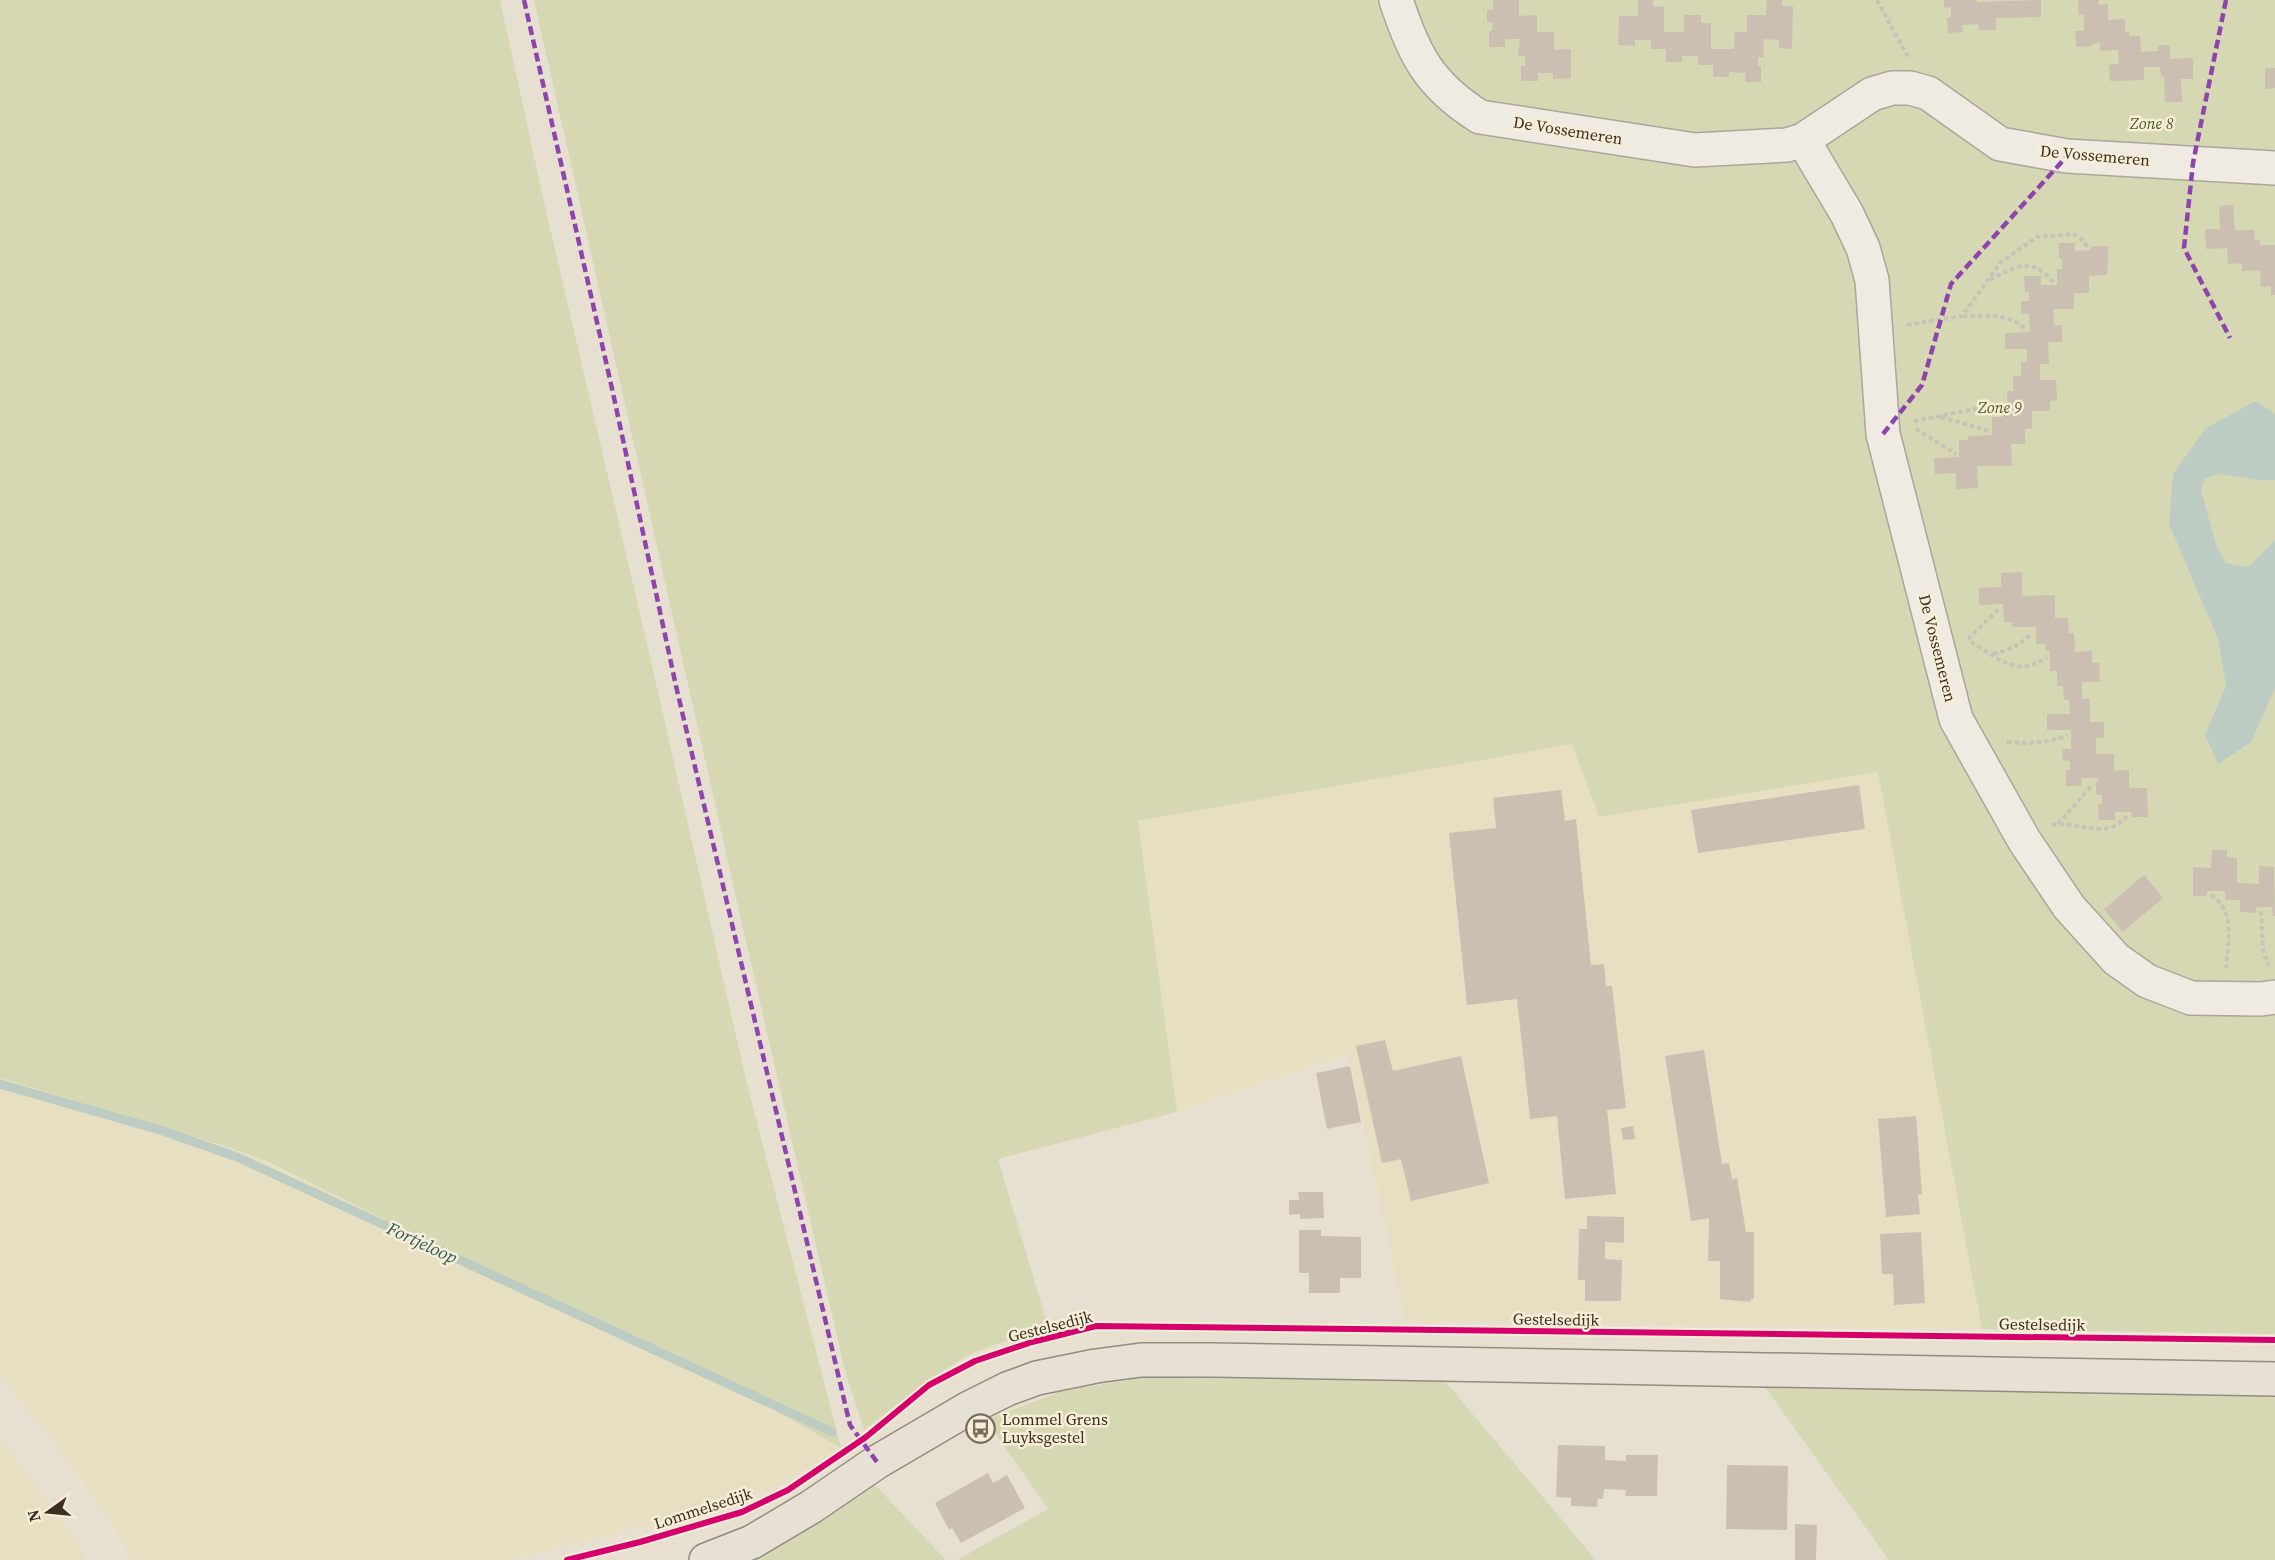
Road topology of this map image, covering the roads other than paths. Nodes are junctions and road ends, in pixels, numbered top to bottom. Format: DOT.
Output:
graph roads {
  1 [pos="1396,0"];
  2 [pos="1803,140"];
  3 [pos="2275,168"];
  4 [pos="2272,982"];
  5 [pos="2275,1379"];
  6 [pos="706,1560"];
  1 -- 2 [label="lane, De Vossemeren"];
  2 -- 3 [label="lane, De Vossemeren"];
  2 -- 4 [label="lane, De Vossemeren"];
  5 -- 6 [label="main road"];
}
